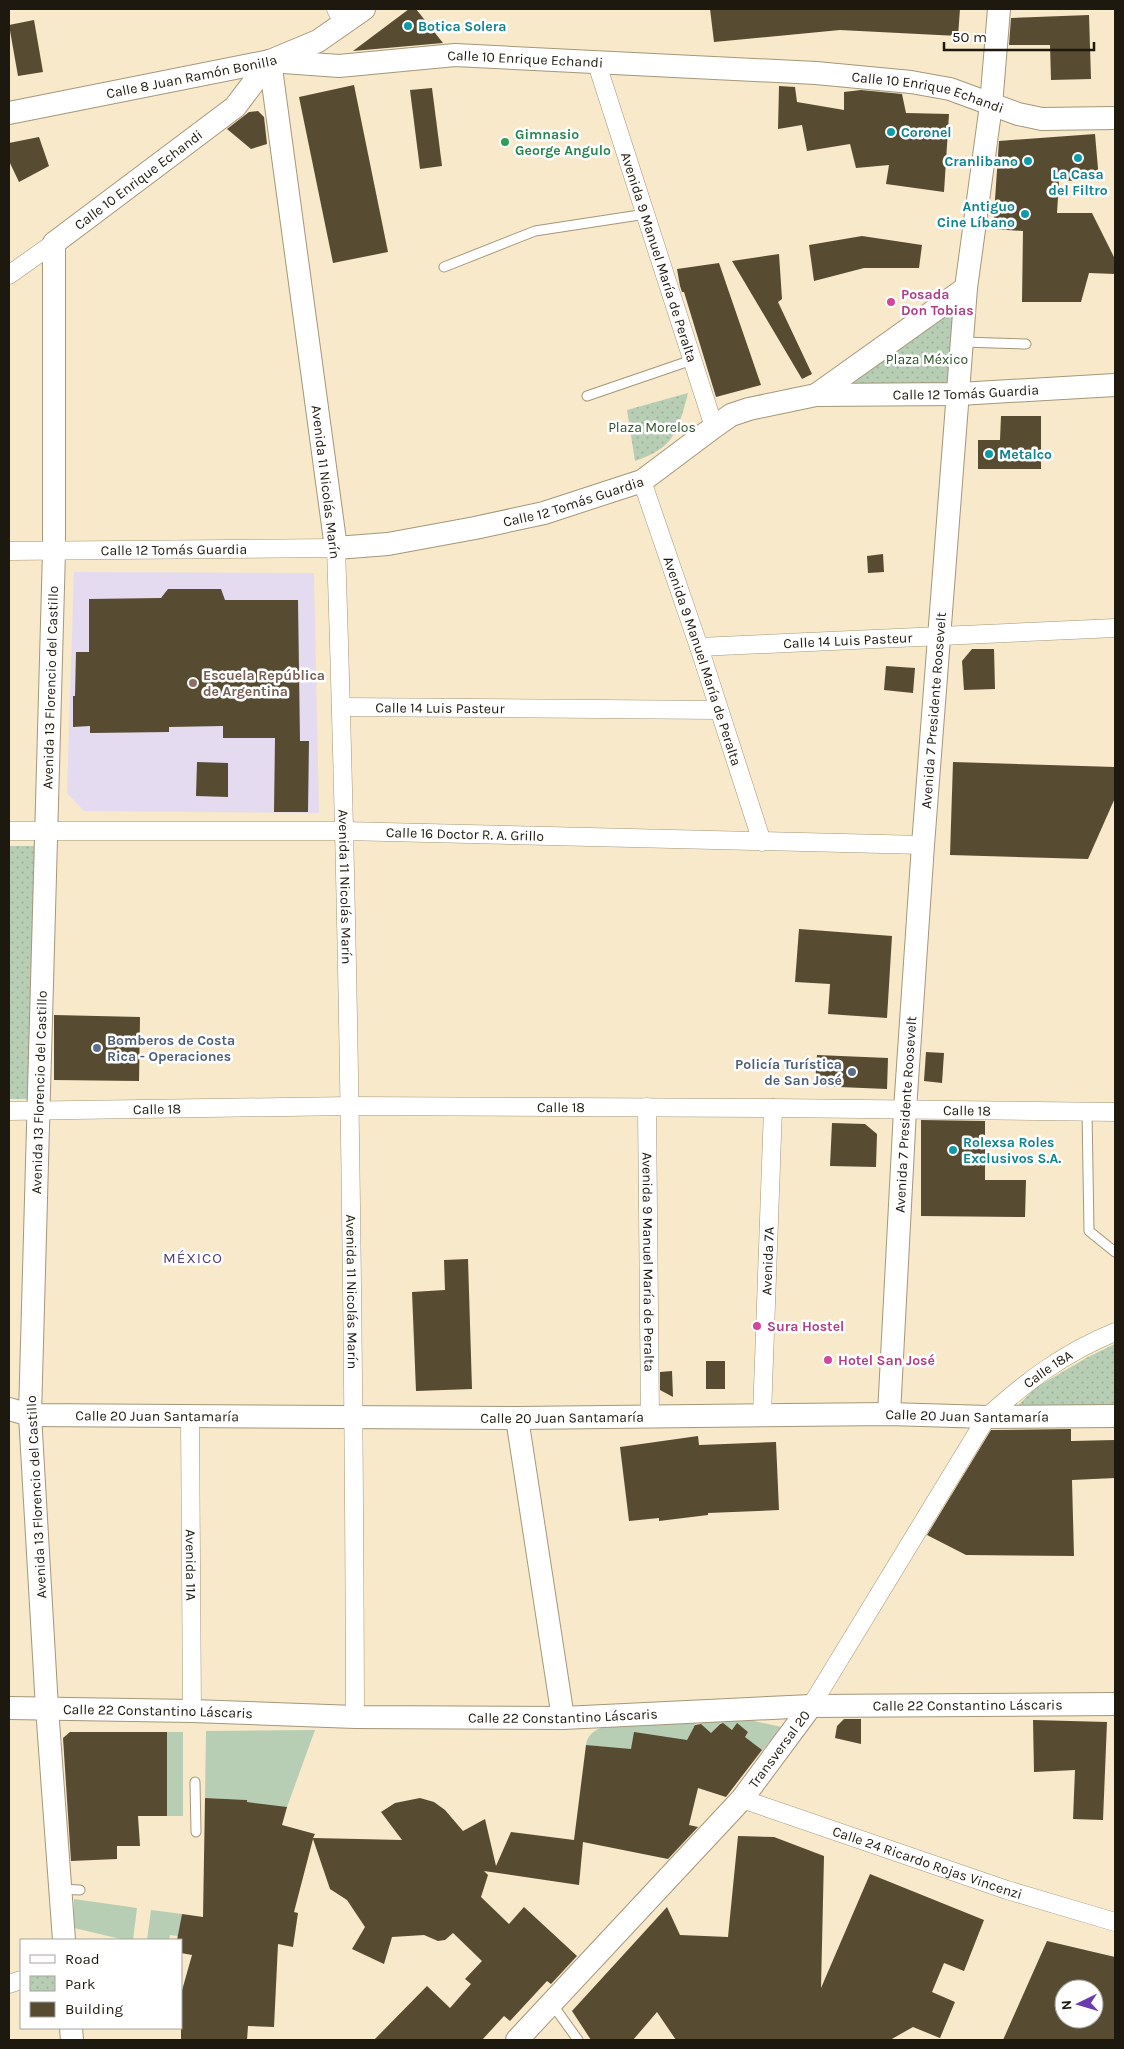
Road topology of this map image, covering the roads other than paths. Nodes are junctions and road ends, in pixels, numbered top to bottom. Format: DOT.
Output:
graph roads {
  1 [pos="364,9"];
  2 [pos="999,9"];
  3 [pos="340,17"];
  4 [pos="270,61"];
  5 [pos="596,61"];
  6 [pos="991,105"];
  7 [pos="9,113"];
  8 [pos="1115,118"];
  9 [pos="646,214"];
  10 [pos="54,243"];
  11 [pos="444,267"];
  12 [pos="9,276"];
  13 [pos="966,288"];
  14 [pos="963,342"];
  15 [pos="1026,344"];
  16 [pos="692,360"];
  17 [pos="1115,385"];
  18 [pos="959,394"];
  19 [pos="816,395"];
  20 [pos="587,396"];
  21 [pos="714,426"];
  22 [pos="642,481"];
  23 [pos="336,548"];
  24 [pos="9,551"];
  25 [pos="54,551"];
  26 [pos="1115,628"];
  27 [pos="940,636"];
  28 [pos="699,647"];
  29 [pos="341,707"];
  30 [pos="720,710"];
  31 [pos="9,831"];
  32 [pos="344,831"];
  33 [pos="47,832"];
  34 [pos="762,842"];
  35 [pos="923,845"];
  36 [pos="348,1106"];
  37 [pos="647,1107"];
  38 [pos="773,1108"];
  39 [pos="9,1110"];
  40 [pos="40,1110"];
  41 [pos="905,1110"];
  42 [pos="1087,1111"];
  43 [pos="1115,1112"];
  44 [pos="1115,1252"];
  45 [pos="1115,1332"];
  46 [pos="9,1409"];
  47 [pos="889,1414"];
  48 [pos="30,1415"];
  49 [pos="354,1416"];
  50 [pos="762,1416"];
  51 [pos="1115,1416"];
  52 [pos="190,1417"];
  53 [pos="650,1417"];
  54 [pos="987,1417"];
  55 [pos="517,1418"];
  56 [pos="1115,1704"];
  57 [pos="811,1706"];
  58 [pos="9,1708"];
  59 [pos="47,1708"];
  60 [pos="192,1711"];
  61 [pos="355,1717"];
  62 [pos="563,1718"];
  63 [pos="195,1782"];
  64 [pos="742,1799"];
  65 [pos="196,1832"];
  66 [pos="1115,1922"];
  67 [pos="64,1939"];
  68 [pos="552,2004"];
  69 [pos="525,2037"];
  70 [pos="578,2040"];
  1 -- 3 [label="street, Calle 8 Juan Ramón Bonilla"];
  2 -- 6 [label="street, Avenida 7 Presidente Roosevelt"];
  3 -- 4 [label="street, Calle 8 Juan Ramón Bonilla"];
  4 -- 5 [label="street, Calle 10 Enrique Echandi"];
  4 -- 7 [label="street, Calle 8 Juan Ramón Bonilla"];
  4 -- 10 [label="street, Calle 10 Enrique Echandi"];
  4 -- 23 [label="street, Avenida 11 Nicolás Marín"];
  5 -- 6 [label="street, Calle 10 Enrique Echandi"];
  5 -- 9 [label="street, Avenida 9 Manuel María de Peralta"];
  6 -- 8 [label="street, Calle 10 Enrique Echandi"];
  6 -- 13 [label="street, Avenida 7 Presidente Roosevelt"];
  9 -- 11 [label="lane"];
  9 -- 16 [label="street, Avenida 9 Manuel María de Peralta"];
  10 -- 12 [label="street, Calle 10 Enrique Echandi"];
  10 -- 25 [label="street, Avenida 13 Florencio del Castillo"];
  13 -- 14 [label="street, Avenida 7 Presidente Roosevelt"];
  13 -- 19 [label="street"];
  14 -- 15 [label="lane"];
  14 -- 18 [label="street, Avenida 7 Presidente Roosevelt"];
  16 -- 20 [label="lane"];
  16 -- 21 [label="street, Avenida 9 Manuel María de Peralta"];
  17 -- 18 [label="street, Calle 12 Tomás Guardia"];
  18 -- 19 [label="street, Calle 12 Tomás Guardia"];
  18 -- 27 [label="street, Avenida 7 Presidente Roosevelt"];
  19 -- 21 [label="street, Calle 12 Tomás Guardia"];
  21 -- 22 [label="street, Calle 12 Tomás Guardia"];
  22 -- 23 [label="street, Calle 12 Tomás Guardia"];
  22 -- 28 [label="street, Avenida 9 Manuel María de Peralta"];
  23 -- 25 [label="street, Calle 12 Tomás Guardia"];
  23 -- 29 [label="street, Avenida 11 Nicolás Marín"];
  24 -- 25 [label="street, Calle 12 Tomás Guardia"];
  25 -- 33 [label="street, Avenida 13 Florencio del Castillo"];
  26 -- 27 [label="street, Calle 14 Luis Pasteur"];
  27 -- 28 [label="street, Calle 14 Luis Pasteur"];
  27 -- 35 [label="street, Avenida 7 Presidente Roosevelt"];
  28 -- 30 [label="street, Avenida 9 Manuel María de Peralta"];
  29 -- 30 [label="street, Calle 14 Luis Pasteur"];
  29 -- 32 [label="street, Avenida 11 Nicolás Marín"];
  30 -- 34 [label="street, Avenida 9 Manuel María de Peralta"];
  31 -- 33 [label="street, Calle 16 Doctor R. A. Grillo"];
  32 -- 33 [label="street, Calle 16 Doctor R. A. Grillo"];
  32 -- 34 [label="street, Calle 16 Doctor R. A. Grillo"];
  32 -- 36 [label="street, Avenida 11 Nicolás Marín"];
  33 -- 40 [label="street, Avenida 13 Florencio del Castillo"];
  34 -- 35 [label="street, Calle 16 Doctor R. A. Grillo"];
  35 -- 41 [label="street, Avenida 7 Presidente Roosevelt"];
  36 -- 37 [label="street, Calle 18"];
  36 -- 40 [label="street, Calle 18"];
  36 -- 49 [label="street, Avenida 11 Nicolás Marín"];
  37 -- 38 [label="street, Calle 18"];
  37 -- 53 [label="street, Avenida 9 Manuel María de Peralta"];
  38 -- 41 [label="street, Calle 18"];
  38 -- 50 [label="street, Avenida 7A"];
  39 -- 40 [label="street, Calle 18"];
  40 -- 48 [label="street, Avenida 13 Florencio del Castillo"];
  41 -- 42 [label="street, Calle 18"];
  41 -- 47 [label="street, Avenida 7 Presidente Roosevelt"];
  42 -- 43 [label="street, Calle 18"];
  42 -- 44 [label="lane"];
  45 -- 54 [label="street, Calle 18A"];
  46 -- 48 [label="street, Calle 20 Juan Santamaría"];
  47 -- 50 [label="street, Calle 20 Juan Santamaría"];
  47 -- 54 [label="street, Calle 20 Juan Santamaría"];
  48 -- 52 [label="street, Calle 20 Juan Santamaría"];
  48 -- 59 [label="street, Avenida 13 Florencio del Castillo"];
  49 -- 52 [label="street, Calle 20 Juan Santamaría"];
  49 -- 55 [label="street, Calle 20 Juan Santamaría"];
  49 -- 61 [label="street, Avenida 11 Nicolás Marín"];
  50 -- 53 [label="street, Calle 20 Juan Santamaría"];
  51 -- 54 [label="street, Calle 20 Juan Santamaría"];
  52 -- 60 [label="street, Avenida 11A"];
  53 -- 55 [label="street, Calle 20 Juan Santamaría"];
  54 -- 57 [label="street, Transversal 20"];
  55 -- 62 [label="street"];
  56 -- 57 [label="street, Calle 22 Constantino Láscaris"];
  57 -- 62 [label="street, Calle 22 Constantino Láscaris"];
  57 -- 64 [label="street, Transversal 20"];
  58 -- 59 [label="street, Calle 22 Constantino Láscaris"];
  59 -- 60 [label="street, Calle 22 Constantino Láscaris"];
  59 -- 67 [label="street, Avenida 13 Florencio del Castillo"];
  60 -- 61 [label="street, Calle 22 Constantino Láscaris"];
  61 -- 62 [label="street, Calle 22 Constantino Láscaris"];
  63 -- 65 [label="lane"];
  64 -- 66 [label="street, Calle 24 Ricardo Rojas Vincenzi"];
  64 -- 68 [label="street, Transversal 20"];
  68 -- 69 [label="street, Transversal 20"];
  68 -- 70 [label="lane"];
}
